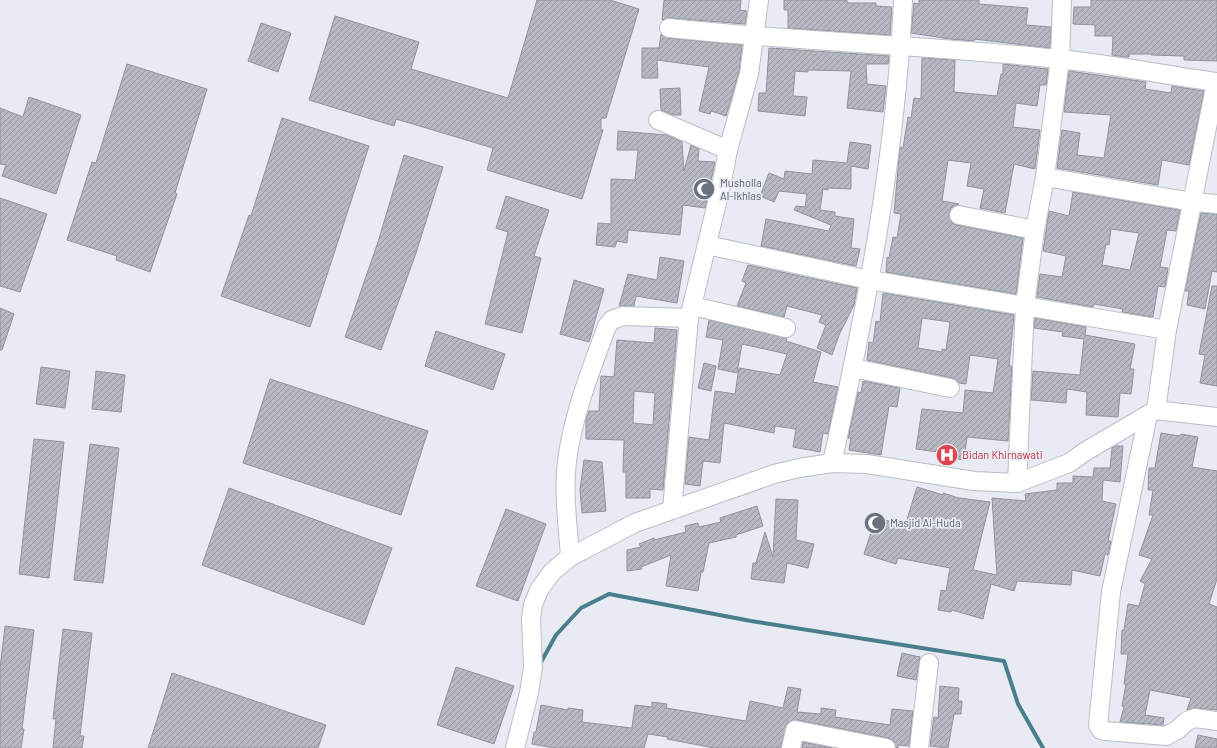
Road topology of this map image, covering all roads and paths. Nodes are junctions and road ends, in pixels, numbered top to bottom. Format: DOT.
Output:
graph roads {
  1 [pos="759,0"];
  2 [pos="902,0"];
  3 [pos="1062,0"];
  4 [pos="669,28"];
  5 [pos="754,37"];
  6 [pos="901,45"];
  7 [pos="1060,59"];
  8 [pos="1217,82"];
  9 [pos="658,120"];
  10 [pos="728,150"];
  11 [pos="1045,177"];
  12 [pos="1194,202"];
  13 [pos="1217,204"];
  14 [pos="959,215"];
  15 [pos="1035,230"];
  16 [pos="707,245"];
  17 [pos="870,280"];
  18 [pos="1024,305"];
  19 [pos="691,312"];
  20 [pos="786,328"];
  21 [pos="1167,330"];
  22 [pos="853,368"];
  23 [pos="950,388"];
  24 [pos="1152,413"];
  25 [pos="1217,417"];
  26 [pos="832,462"];
  27 [pos="1017,483"];
  28 [pos="672,510"];
  29 [pos="570,557"];
  30 [pos="929,663"];
  31 [pos="1217,721"];
  32 [pos="515,748"];
  33 [pos="791,748"];
  34 [pos="886,748"];
  35 [pos="919,748"];
  1 -- 5 [label="street"];
  2 -- 6 [label="street"];
  3 -- 7 [label="street"];
  4 -- 5 [label="street"];
  5 -- 6 [label="street"];
  5 -- 10 [label="street"];
  6 -- 7 [label="street"];
  6 -- 17 [label="street"];
  7 -- 8 [label="street"];
  7 -- 11 [label="street"];
  8 -- 12 [label="street"];
  9 -- 10 [label="street"];
  10 -- 16 [label="street"];
  11 -- 12 [label="street"];
  11 -- 15 [label="street"];
  12 -- 13 [label="street"];
  12 -- 21 [label="street"];
  14 -- 15 [label="street"];
  15 -- 18 [label="street"];
  16 -- 17 [label="street"];
  16 -- 19 [label="street"];
  17 -- 18 [label="street"];
  17 -- 22 [label="street"];
  18 -- 21 [label="street"];
  18 -- 27 [label="street"];
  19 -- 20 [label="street"];
  19 -- 28 [label="street"];
  19 -- 29 [label="street"];
  21 -- 24 [label="street"];
  22 -- 23 [label="street"];
  22 -- 26 [label="street"];
  24 -- 25 [label="street"];
  24 -- 27 [label="street"];
  24 -- 31 [label="street"];
  26 -- 27 [label="street"];
  26 -- 28 [label="street"];
  28 -- 29 [label="street"];
  29 -- 32 [label="street"];
  30 -- 35 [label="street"];
  33 -- 34 [label="street"];
}
